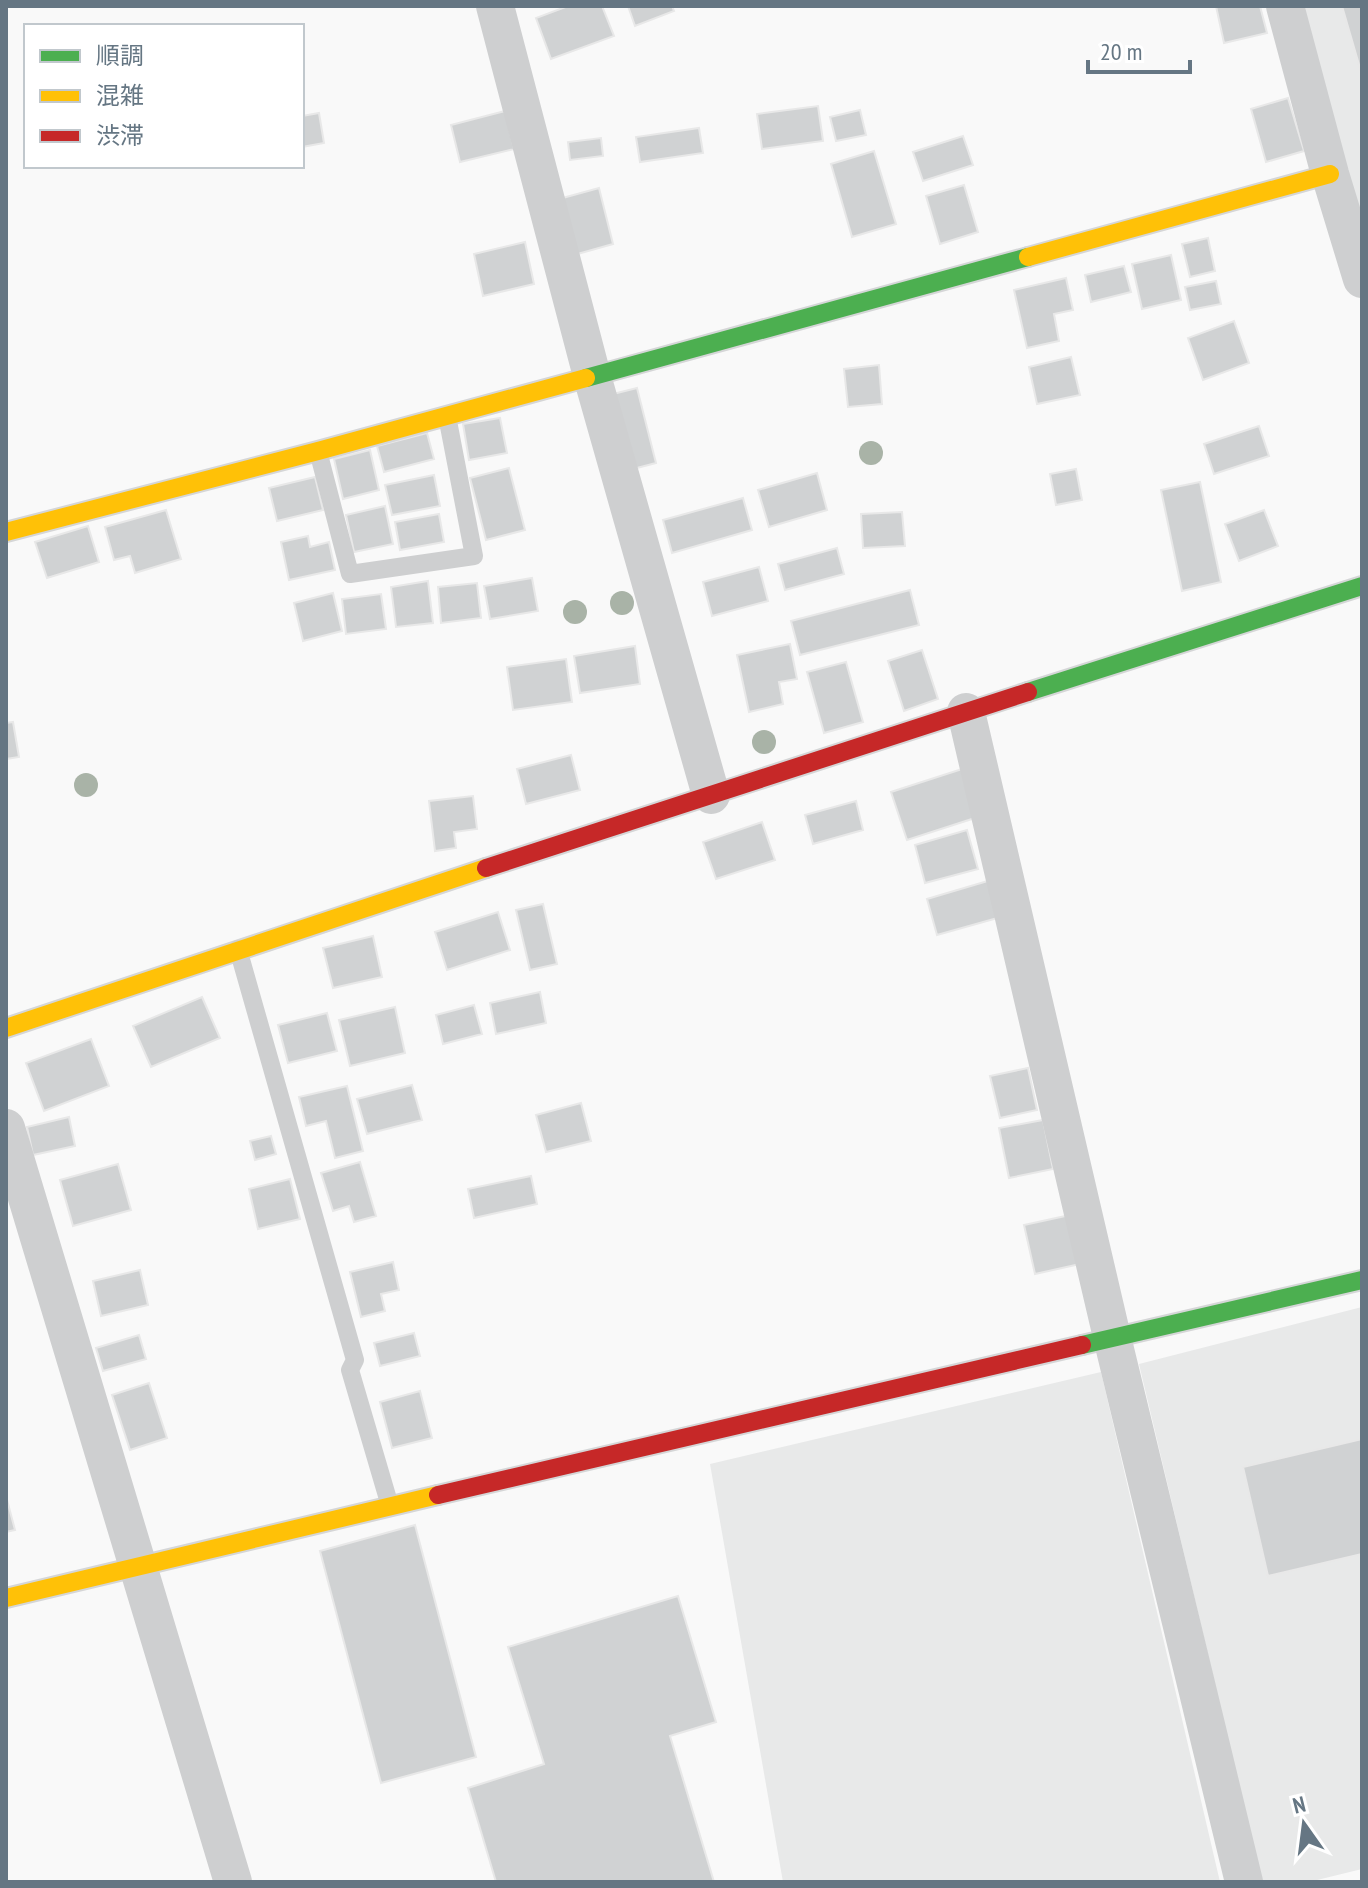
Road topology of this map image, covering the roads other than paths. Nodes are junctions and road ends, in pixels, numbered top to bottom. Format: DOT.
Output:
graph roads {
  1 [pos="495,6"];
  2 [pos="1285,6"];
  3 [pos="1330,174"];
  4 [pos="1362,279"];
  5 [pos="592,376"];
  6 [pos="447,416"];
  7 [pos="318,451"];
  8 [pos="6,532"];
  9 [pos="1362,586"];
  10 [pos="966,712"];
  11 [pos="711,795"];
  12 [pos="238,949"];
  13 [pos="6,1028"];
  14 [pos="6,1128"];
  15 [pos="1362,1280"];
  16 [pos="1112,1337"];
  17 [pos="390,1506"];
  18 [pos="138,1566"];
  19 [pos="6,1598"];
  20 [pos="233,1882"];
  21 [pos="1244,1882"];
  1 -- 5 [label="street"];
  2 -- 3 [label="street"];
  3 -- 4 [label="street"];
  3 -- 5 [label="street"];
  5 -- 6 [label="street"];
  5 -- 11 [label="street"];
  6 -- 7 [label="street"];
  6 -- 7 [label="lane"];
  7 -- 8 [label="street"];
  9 -- 10 [label="street"];
  10 -- 11 [label="street"];
  10 -- 16 [label="street"];
  11 -- 12 [label="street"];
  12 -- 13 [label="street"];
  12 -- 17 [label="lane"];
  14 -- 18 [label="street"];
  15 -- 16 [label="street"];
  16 -- 17 [label="street"];
  16 -- 21 [label="street"];
  17 -- 18 [label="street"];
  18 -- 19 [label="street"];
  18 -- 20 [label="street"];
}
